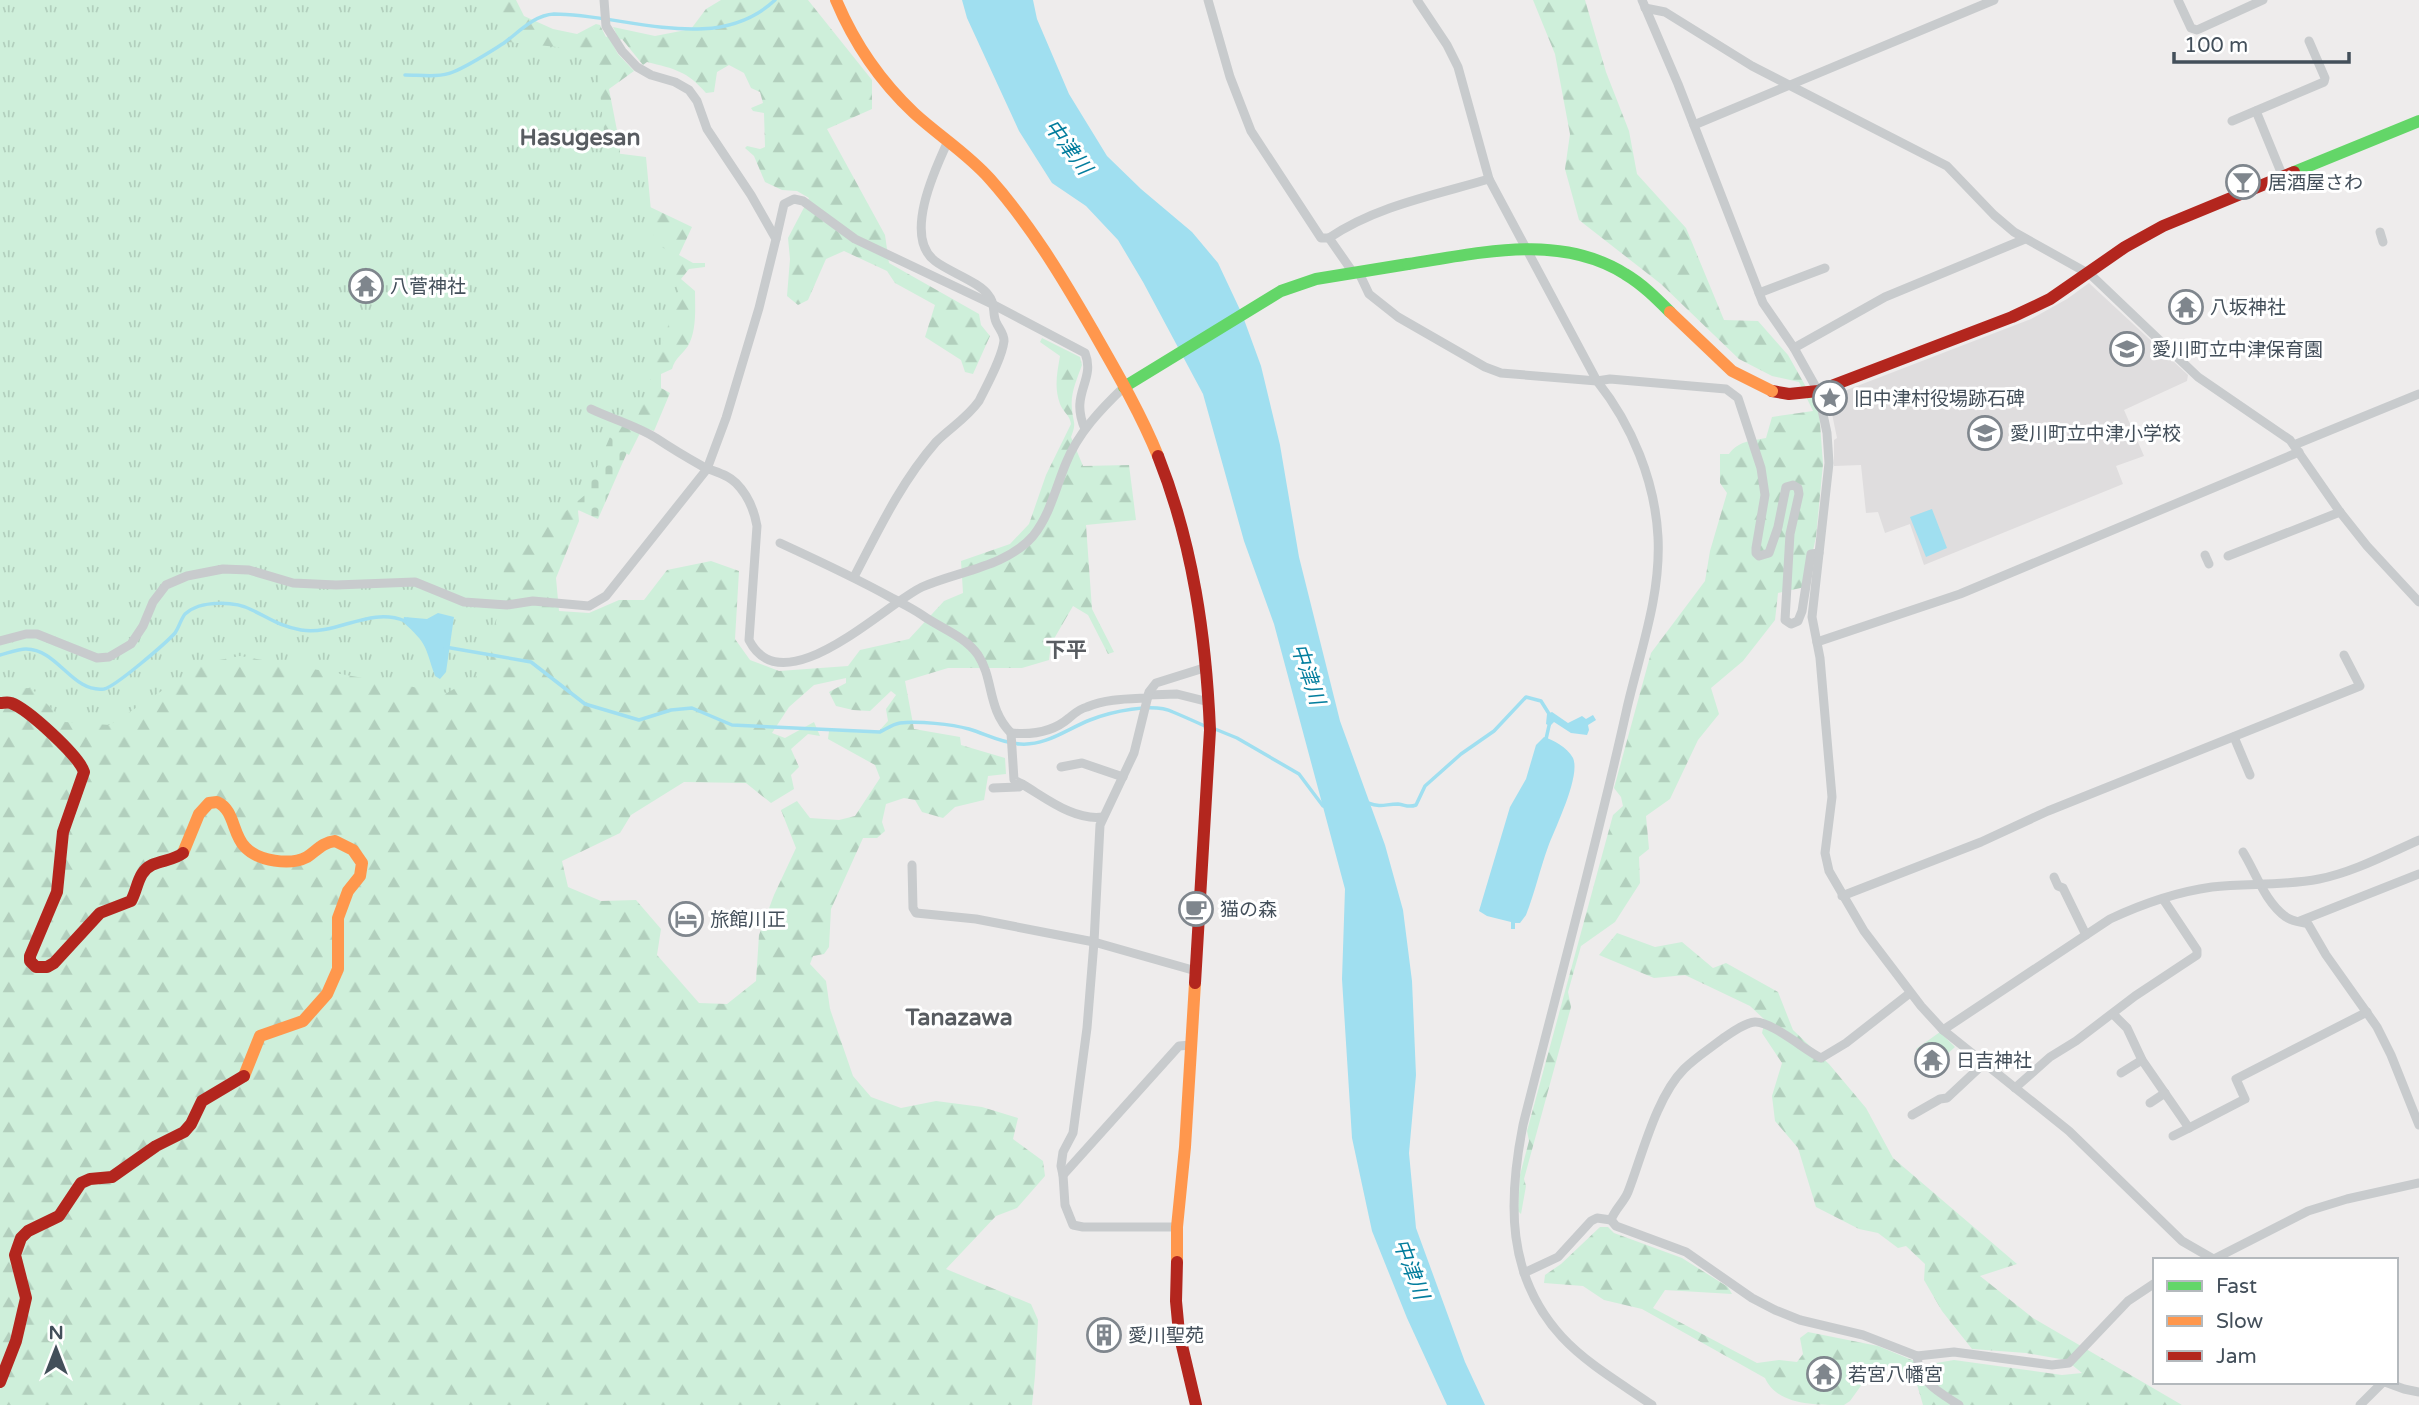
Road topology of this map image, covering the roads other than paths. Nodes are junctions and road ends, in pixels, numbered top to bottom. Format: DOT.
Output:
graph roads {
  1 [pos="604,0"];
  2 [pos="836,0"];
  3 [pos="1209,0"];
  4 [pos="1417,0"];
  5 [pos="1994,0"];
  6 [pos="2178,0"];
  7 [pos="2263,0"];
  8 [pos="1643,4"];
  9 [pos="2308,41"];
  10 [pos="1790,86"];
  11 [pos="2256,111"];
  12 [pos="2232,121"];
  13 [pos="2419,121"];
  14 [pos="1694,125"];
  15 [pos="948,141"];
  16 [pos="2283,177"];
  17 [pos="1489,179"];
  18 [pos="1329,238"];
  19 [pos="776,239"];
  20 [pos="2025,239"];
  21 [pos="1818,268"];
  22 [pos="1352,271"];
  23 [pos="2085,274"];
  24 [pos="1759,293"];
  25 [pos="994,305"];
  26 [pos="1794,348"];
  27 [pos="1597,381"];
  28 [pos="1124,387"];
  29 [pos="1818,391"];
  30 [pos="2419,394"];
  31 [pos="592,409"];
  32 [pos="1085,429"];
  33 [pos="2296,449"];
  34 [pos="707,469"];
  35 [pos="2340,512"];
  36 [pos="779,543"];
  37 [pos="1819,552"];
  38 [pos="2228,556"];
  39 [pos="854,577"];
  40 [pos="897,601"];
  41 [pos="2419,602"];
  42 [pos="0,641"];
  43 [pos="1817,642"];
  44 [pos="2344,654"];
  45 [pos="1207,667"];
  46 [pos="1147,698"];
  47 [pos="0,703"];
  48 [pos="1209,703"];
  49 [pos="1011,735"];
  50 [pos="2234,737"];
  51 [pos="1061,767"];
  52 [pos="2250,775"];
  53 [pos="1123,777"];
  54 [pos="1022,784"];
  55 [pos="993,788"];
  56 [pos="1103,817"];
  57 [pos="2419,840"];
  58 [pos="2243,852"];
  59 [pos="912,865"];
  60 [pos="2419,874"];
  61 [pos="2054,877"];
  62 [pos="2259,885"];
  63 [pos="1842,896"];
  64 [pos="2163,899"];
  65 [pos="2300,921"];
  66 [pos="2086,935"];
  67 [pos="1094,942"];
  68 [pos="1196,971"];
  69 [pos="1910,993"];
  70 [pos="2367,1012"];
  71 [pos="2113,1014"];
  72 [pos="1943,1030"];
  73 [pos="1191,1045"];
  74 [pos="2142,1060"];
  75 [pos="1982,1062"];
  76 [pos="2121,1073"];
  77 [pos="2015,1088"];
  78 [pos="2165,1093"];
  79 [pos="2150,1103"];
  80 [pos="1912,1115"];
  81 [pos="2419,1125"];
  82 [pos="2189,1128"];
  83 [pos="2173,1136"];
  84 [pos="1063,1175"];
  85 [pos="2419,1183"];
  86 [pos="1611,1220"];
  87 [pos="1177,1227"];
  88 [pos="2211,1258"];
  89 [pos="1524,1273"];
  90 [pos="2153,1284"];
  91 [pos="1917,1356"];
  92 [pos="0,1382"];
  93 [pos="2382,1384"];
  94 [pos="2389,1384"];
  95 [pos="2419,1392"];
  96 [pos="1195,1405"];
  97 [pos="1652,1405"];
  98 [pos="1959,1405"];
  99 [pos="2360,1405"];
  1 -- 19 [label="street"];
  2 -- 15 [label="street"];
  3 -- 18 [label="street"];
  4 -- 17 [label="street"];
  5 -- 10 [label="street"];
  6 -- 7 [label="street"];
  8 -- 10 [label="street"];
  8 -- 14 [label="street"];
  9 -- 11 [label="street"];
  10 -- 14 [label="street"];
  10 -- 20 [label="street"];
  11 -- 12 [label="street"];
  11 -- 16 [label="street"];
  13 -- 16 [label="street"];
  14 -- 24 [label="street"];
  15 -- 25 [label="street"];
  15 -- 28 [label="street"];
  16 -- 23 [label="street"];
  17 -- 18 [label="street"];
  17 -- 27 [label="street"];
  18 -- 22 [label="street"];
  19 -- 25 [label="street"];
  19 -- 34 [label="street"];
  20 -- 23 [label="street"];
  20 -- 26 [label="street"];
  21 -- 24 [label="street"];
  22 -- 27 [label="street"];
  22 -- 28 [label="street"];
  22 -- 29 [label="street, bridge"];
  23 -- 29 [label="street"];
  23 -- 33 [label="street"];
  24 -- 26 [label="street"];
  25 -- 32 [label="street"];
  25 -- 39 [label="street"];
  26 -- 29 [label="street"];
  27 -- 37 [label="street"];
  27 -- 89 [label="street"];
  28 -- 32 [label="street"];
  28 -- 45 [label="street"];
  29 -- 37 [label="street"];
  30 -- 33 [label="street"];
  31 -- 34 [label="street"];
  32 -- 40 [label="street"];
  33 -- 35 [label="street"];
  33 -- 43 [label="street"];
  34 -- 40 [label="street"];
  34 -- 42 [label="street"];
  35 -- 38 [label="street"];
  35 -- 41 [label="street"];
  36 -- 39 [label="street"];
  37 -- 43 [label="street"];
  39 -- 40 [label="street"];
  40 -- 49 [label="street"];
  43 -- 63 [label="street"];
  44 -- 50 [label="street"];
  45 -- 46 [label="street"];
  45 -- 48 [label="street"];
  46 -- 48 [label="street"];
  46 -- 49 [label="street"];
  46 -- 53 [label="street"];
  47 -- 92 [label="street"];
  48 -- 68 [label="street"];
  49 -- 54 [label="street"];
  50 -- 52 [label="street"];
  50 -- 63 [label="street"];
  51 -- 53 [label="street"];
  53 -- 56 [label="street"];
  54 -- 55 [label="street"];
  54 -- 56 [label="street"];
  56 -- 67 [label="street"];
  57 -- 62 [label="street"];
  58 -- 62 [label="street"];
  59 -- 67 [label="street"];
  60 -- 65 [label="street"];
  61 -- 66 [label="street"];
  62 -- 64 [label="street"];
  62 -- 65 [label="street"];
  63 -- 69 [label="street"];
  64 -- 66 [label="street"];
  64 -- 71 [label="street"];
  65 -- 70 [label="street"];
  66 -- 72 [label="street"];
  67 -- 68 [label="street"];
  67 -- 84 [label="street"];
  68 -- 73 [label="street"];
  69 -- 72 [label="street"];
  69 -- 86 [label="street"];
  70 -- 81 [label="street"];
  70 -- 82 [label="street"];
  71 -- 74 [label="street"];
  71 -- 77 [label="street"];
  72 -- 75 [label="street"];
  73 -- 84 [label="street"];
  73 -- 87 [label="street"];
  74 -- 76 [label="street"];
  74 -- 78 [label="street"];
  75 -- 77 [label="street"];
  75 -- 80 [label="street"];
  77 -- 88 [label="street"];
  78 -- 79 [label="street"];
  78 -- 82 [label="street"];
  82 -- 83 [label="street"];
  84 -- 87 [label="street"];
  85 -- 88 [label="street"];
  86 -- 89 [label="street"];
  86 -- 91 [label="street"];
  87 -- 96 [label="street"];
  89 -- 97 [label="street"];
  90 -- 91 [label="street"];
  91 -- 98 [label="street"];
  93 -- 99 [label="street"];
  94 -- 95 [label="street"];
}
